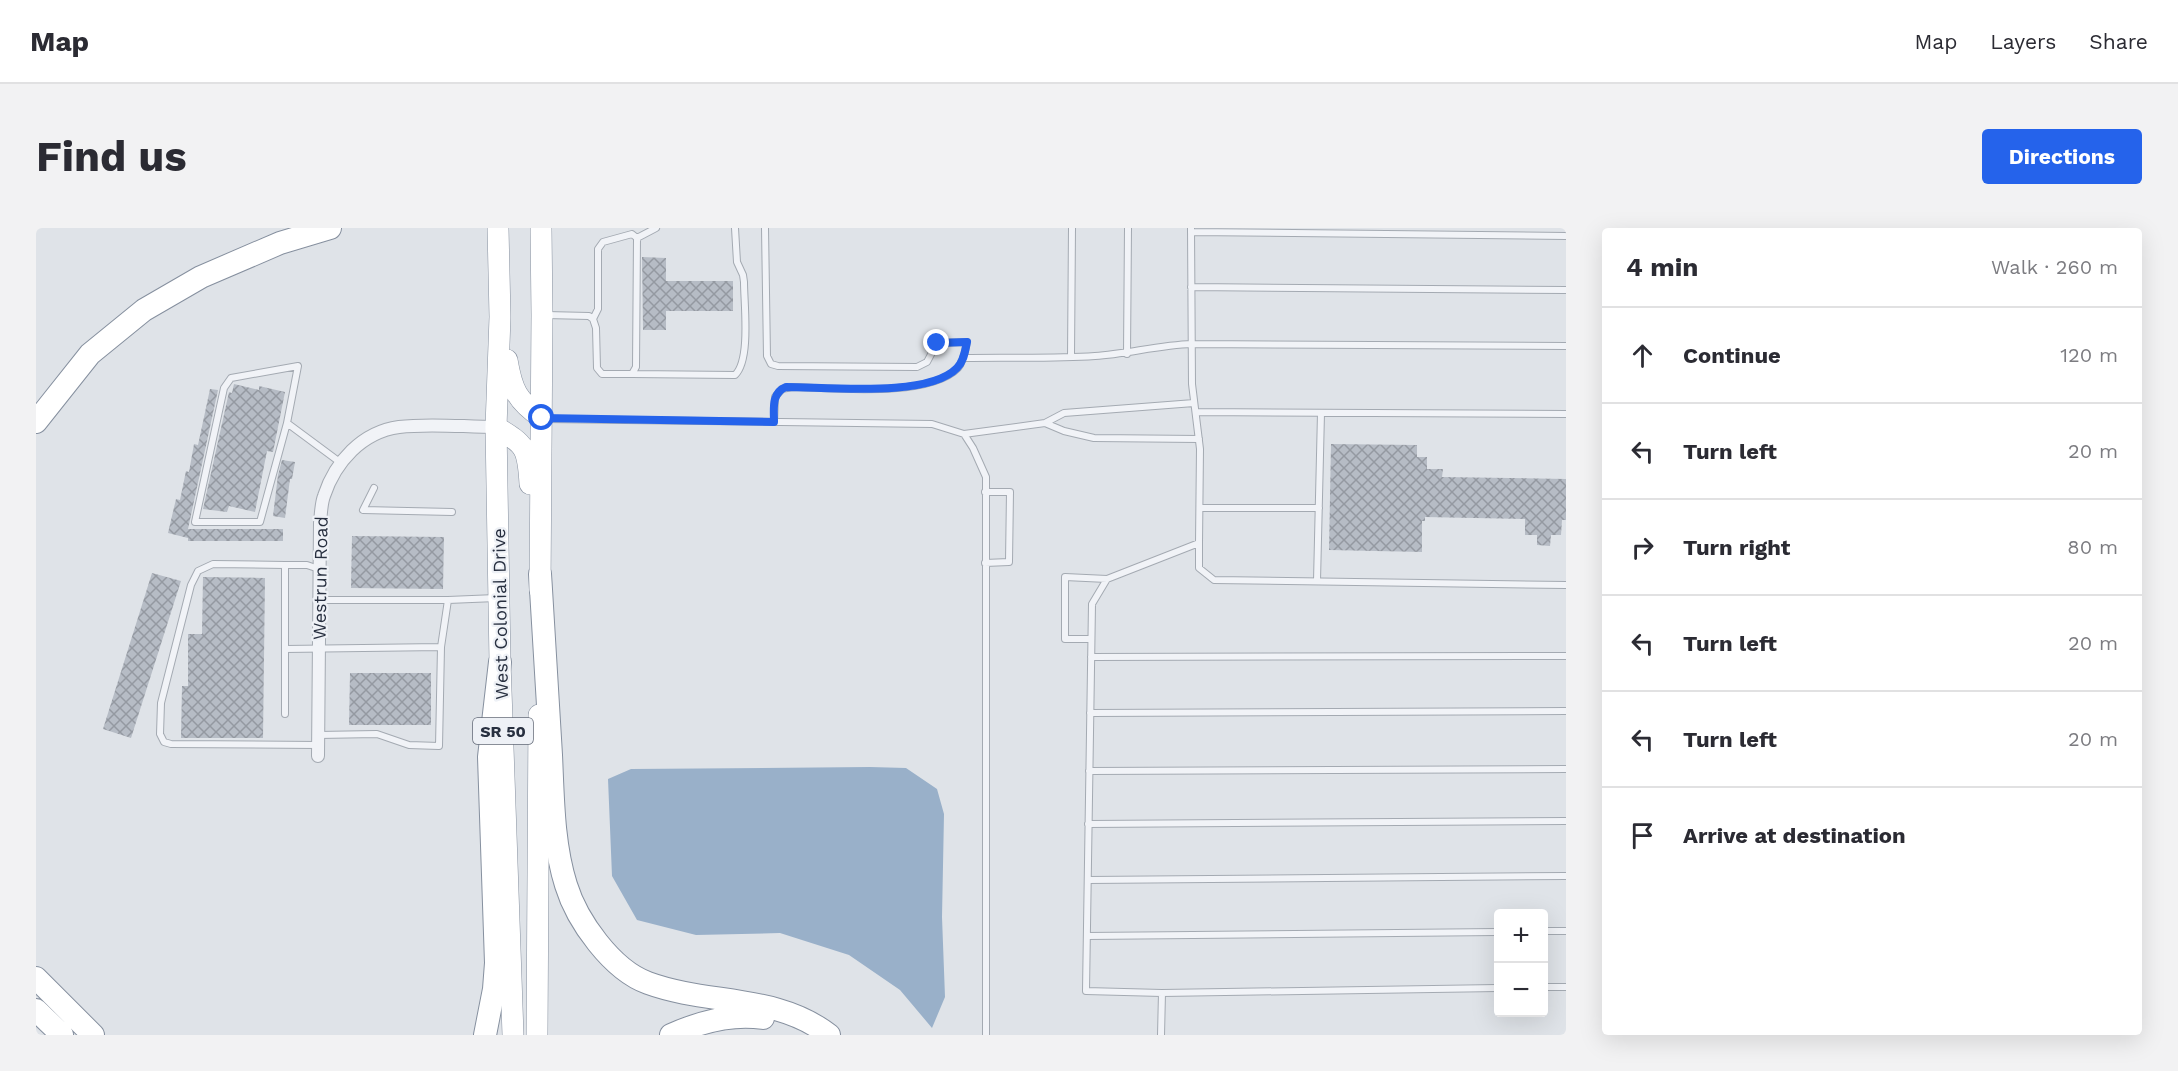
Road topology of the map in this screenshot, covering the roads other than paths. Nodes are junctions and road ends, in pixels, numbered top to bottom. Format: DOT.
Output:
graph roads {
  1 [pos="330,228"];
  2 [pos="498,228"];
  3 [pos="541,228"];
  4 [pos="656,228"];
  5 [pos="735,228"];
  6 [pos="765,228"];
  7 [pos="1072,228"];
  8 [pos="1128,228"];
  9 [pos="1191,230"];
  10 [pos="1566,236"];
  11 [pos="637,238"];
  12 [pos="1191,286"];
  13 [pos="1566,290"];
  14 [pos="542,315"];
  15 [pos="500,317"];
  16 [pos="594,319"];
  17 [pos="1192,344"];
  18 [pos="1566,346"];
  19 [pos="1127,354"];
  20 [pos="1071,357"];
  21 [pos="964,358"];
  22 [pos="632,374"];
  23 [pos="1194,403"];
  24 [pos="1196,412"];
  25 [pos="1321,413"];
  26 [pos="1566,414"];
  27 [pos="542,418"];
  28 [pos="36,422"];
  29 [pos="774,422"];
  30 [pos="287,423"];
  31 [pos="1046,423"];
  32 [pos="496,427"];
  33 [pos="964,434"];
  34 [pos="1199,439"];
  35 [pos="341,463"];
  36 [pos="374,488"];
  37 [pos="986,492"];
  38 [pos="1200,508"];
  39 [pos="1319,508"];
  40 [pos="453,512"];
  41 [pos="1199,543"];
  42 [pos="986,563"];
  43 [pos="285,565"];
  44 [pos="319,569"];
  45 [pos="540,574"];
  46 [pos="1107,579"];
  47 [pos="1317,581"];
  48 [pos="1566,585"];
  49 [pos="499,598"];
  50 [pos="319,600"];
  51 [pos="448,600"];
  52 [pos="1091,639"];
  53 [pos="441,647"];
  54 [pos="285,649"];
  55 [pos="318,649"];
  56 [pos="1566,656"];
  57 [pos="1091,657"];
  58 [pos="500,662"];
  59 [pos="1566,711"];
  60 [pos="1090,713"];
  61 [pos="285,714"];
  62 [pos="318,746"];
  63 [pos="1566,769"];
  64 [pos="1089,771"];
  65 [pos="1566,821"];
  66 [pos="1088,824"];
  67 [pos="1566,876"];
  68 [pos="1088,880"];
  69 [pos="1548,931"];
  70 [pos="1566,931"];
  71 [pos="1494,932"];
  72 [pos="1087,936"];
  73 [pos="36,978"];
  74 [pos="1548,987"];
  75 [pos="1566,987"];
  76 [pos="1494,988"];
  77 [pos="1162,993"];
  78 [pos="36,1010"];
  79 [pos="62,1035"];
  80 [pos="93,1035"];
  81 [pos="485,1035"];
  82 [pos="513,1035"];
  83 [pos="537,1035"];
  84 [pos="671,1035"];
  85 [pos="810,1035"];
  86 [pos="830,1035"];
  87 [pos="986,1035"];
  88 [pos="1161,1035"];
  1 -- 28 [label="highway"];
  2 -- 15 [label="highway, West Colonial Drive / SR 50"];
  3 -- 14 [label="highway, West Colonial Drive / SR 50"];
  4 -- 11 [label="lane"];
  5 -- 22 [label="lane"];
  6 -- 21 [label="lane"];
  7 -- 20 [label="lane"];
  8 -- 19 [label="lane"];
  9 -- 10 [label="lane"];
  9 -- 12 [label="lane"];
  11 -- 16 [label="lane"];
  11 -- 22 [label="lane"];
  12 -- 13 [label="lane"];
  12 -- 17 [label="lane"];
  14 -- 16 [label="lane"];
  14 -- 27 [label="highway, West Colonial Drive / SR 50"];
  15 -- 27 [label="highway"];
  15 -- 32 [label="highway, West Colonial Drive / SR 50"];
  16 -- 22 [label="lane"];
  17 -- 18 [label="lane"];
  17 -- 19 [label="lane"];
  17 -- 23 [label="lane"];
  19 -- 20 [label="lane"];
  20 -- 21 [label="lane"];
  21 -- 29 [label="lane"];
  23 -- 24 [label="lane"];
  23 -- 31 [label="lane"];
  24 -- 25 [label="lane"];
  24 -- 34 [label="lane"];
  25 -- 26 [label="lane"];
  25 -- 39 [label="lane"];
  27 -- 29 [label="lane"];
  27 -- 45 [label="highway, West Colonial Drive / SR 50"];
  29 -- 33 [label="lane"];
  30 -- 30 [label="lane"];
  30 -- 35 [label="lane"];
  31 -- 33 [label="lane"];
  31 -- 34 [label="lane"];
  32 -- 35 [label="street, Westrun Road"];
  32 -- 45 [label="highway"];
  32 -- 49 [label="highway, West Colonial Drive / SR 50"];
  33 -- 37 [label="lane"];
  34 -- 38 [label="lane"];
  35 -- 44 [label="street, Westrun Road"];
  36 -- 40 [label="lane"];
  37 -- 42 [label="lane"];
  37 -- 42 [label="lane"];
  38 -- 39 [label="lane"];
  38 -- 41 [label="lane"];
  39 -- 47 [label="lane"];
  41 -- 46 [label="lane"];
  41 -- 47 [label="lane"];
  42 -- 87 [label="lane"];
  43 -- 44 [label="lane"];
  43 -- 54 [label="lane"];
  43 -- 62 [label="lane"];
  44 -- 50 [label="street, Westrun Road"];
  45 -- 83 [label="highway, West Colonial Drive / SR 50"];
  45 -- 86 [label="highway"];
  46 -- 52 [label="lane"];
  46 -- 52 [label="lane"];
  47 -- 48 [label="lane"];
  49 -- 51 [label="lane"];
  49 -- 58 [label="highway, West Colonial Drive / SR 50"];
  50 -- 51 [label="lane"];
  50 -- 55 [label="street, Westrun Road"];
  51 -- 53 [label="lane"];
  52 -- 57 [label="lane"];
  53 -- 55 [label="lane"];
  53 -- 62 [label="lane"];
  54 -- 55 [label="lane"];
  54 -- 61 [label="lane"];
  55 -- 62 [label="street, Westrun Road"];
  56 -- 57 [label="lane"];
  57 -- 60 [label="lane"];
  58 -- 81 [label="highway"];
  58 -- 82 [label="highway, West Colonial Drive / SR 50"];
  59 -- 60 [label="lane"];
  60 -- 64 [label="lane"];
  63 -- 64 [label="lane"];
  64 -- 66 [label="lane"];
  65 -- 66 [label="lane"];
  66 -- 68 [label="lane"];
  67 -- 68 [label="lane"];
  68 -- 72 [label="lane"];
  69 -- 70 [label="lane"];
  71 -- 72 [label="lane"];
  72 -- 77 [label="lane"];
  73 -- 80 [label="highway"];
  74 -- 75 [label="lane"];
  76 -- 77 [label="lane"];
  77 -- 88 [label="lane"];
  78 -- 79 [label="highway"];
  84 -- 85 [label="highway"];
}
